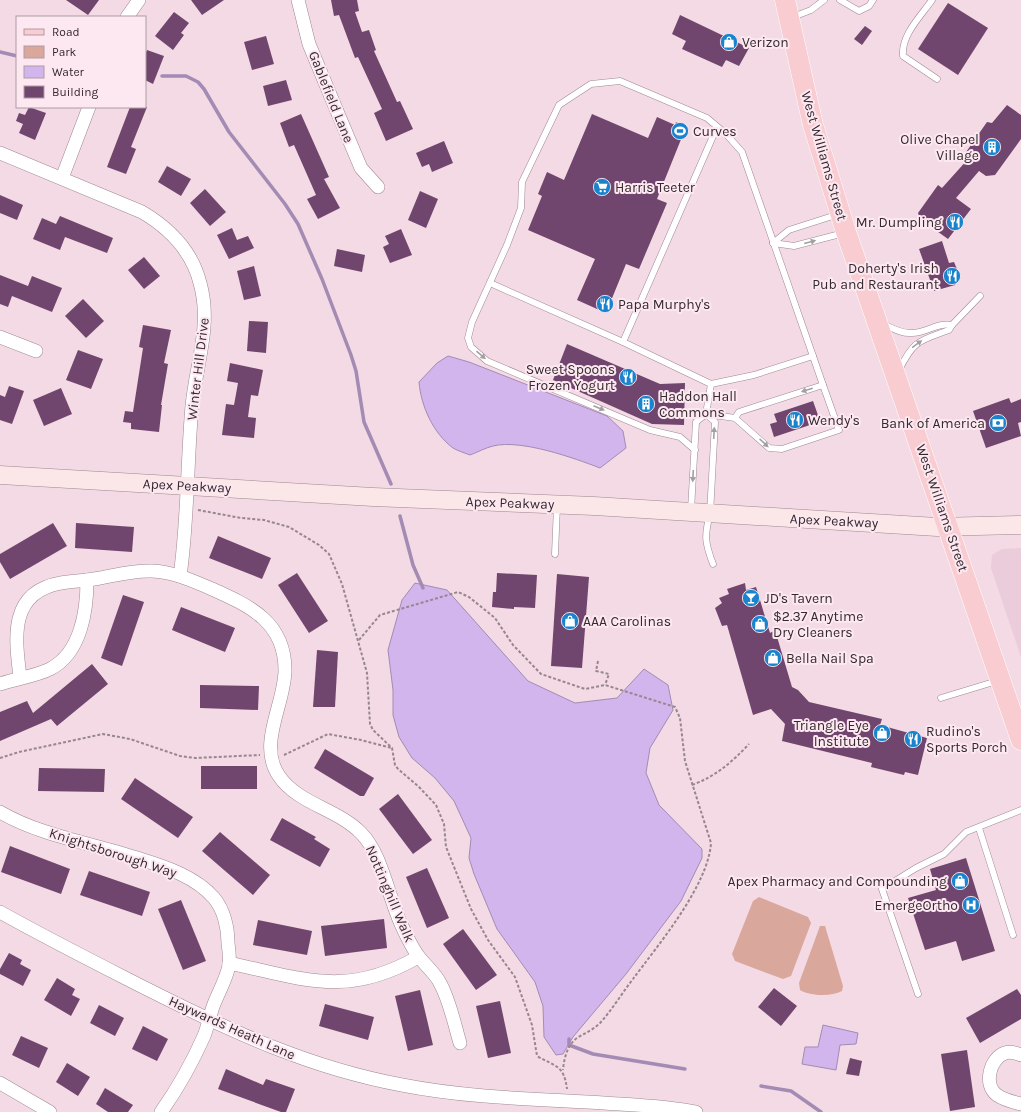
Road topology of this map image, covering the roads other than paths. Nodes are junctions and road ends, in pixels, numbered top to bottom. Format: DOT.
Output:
graph roads {
  1 [pos="139,0"];
  2 [pos="298,0"];
  3 [pos="824,0"];
  4 [pos="840,0"];
  5 [pos="873,0"];
  6 [pos="932,0"];
  7 [pos="787,9"];
  8 [pos="128,16"];
  9 [pos="937,79"];
  10 [pos="88,108"];
  11 [pos="717,127"];
  12 [pos="0,153"];
  13 [pos="62,178"];
  14 [pos="378,187"];
  15 [pos="844,223"];
  16 [pos="773,243"];
  17 [pos="490,283"];
  18 [pos="980,296"];
  19 [pos="877,322"];
  20 [pos="952,325"];
  21 [pos="0,337"];
  22 [pos="623,342"];
  23 [pos="36,351"];
  24 [pos="813,356"];
  25 [pos="896,376"];
  26 [pos="711,384"];
  27 [pos="823,385"];
  28 [pos="706,414"];
  29 [pos="735,418"];
  30 [pos="695,450"];
  31 [pos="0,475"];
  32 [pos="187,487"];
  33 [pos="558,505"];
  34 [pos="691,513"];
  35 [pos="710,514"];
  36 [pos="948,526"];
  37 [pos="1021,526"];
  38 [pos="555,554"];
  39 [pos="713,564"];
  40 [pos="180,576"];
  41 [pos="87,580"];
  42 [pos="20,677"];
  43 [pos="1000,680"];
  44 [pos="0,684"];
  45 [pos="941,698"];
  46 [pos="1021,740"];
  47 [pos="1021,810"];
  48 [pos="0,812"];
  49 [pos="979,828"];
  50 [pos="0,912"];
  51 [pos="1013,935"];
  52 [pos="418,956"];
  53 [pos="229,964"];
  54 [pos="918,994"];
  55 [pos="208,1020"];
  56 [pos="460,1042"];
  57 [pos="1021,1054"];
  58 [pos="0,1083"];
  59 [pos="1021,1104"];
  60 [pos="556,1106"];
  61 [pos="50,1112"];
  62 [pos="161,1112"];
  63 [pos="696,1112"];
  1 -- 8 [label="street"];
  2 -- 14 [label="street, Gablefield Lane"];
  3 -- 7 [label="lane"];
  4 -- 5 [label="lane"];
  6 -- 9 [label="lane"];
  7 -- 15 [label="main road, West Williams Street"];
  10 -- 13 [label="street"];
  11 -- 16 [label="lane"];
  11 -- 17 [label="lane"];
  11 -- 22 [label="lane"];
  12 -- 13 [label="street, Winter Hill Drive"];
  13 -- 32 [label="street, Winter Hill Drive"];
  15 -- 16 [label="lane"];
  16 -- 15 [label="lane, one-way"];
  15 -- 19 [label="main road, West Williams Street"];
  16 -- 24 [label="lane"];
  17 -- 22 [label="lane"];
  17 -- 30 [label="lane, one-way"];
  18 -- 20 [label="lane"];
  19 -- 20 [label="lane"];
  19 -- 25 [label="main road, West Williams Street"];
  25 -- 20 [label="lane, one-way"];
  21 -- 23 [label="street"];
  22 -- 26 [label="lane"];
  24 -- 26 [label="lane"];
  24 -- 27 [label="lane"];
  25 -- 36 [label="main road, West Williams Street"];
  26 -- 28 [label="lane"];
  27 -- 29 [label="lane, one-way"];
  29 -- 27 [label="lane, one-way"];
  28 -- 29 [label="lane"];
  28 -- 30 [label="lane"];
  35 -- 28 [label="lane, one-way"];
  30 -- 34 [label="lane, one-way"];
  31 -- 32 [label="main road, Apex Peakway"];
  32 -- 33 [label="main road, Apex Peakway"];
  32 -- 40 [label="street, Winter Hill Drive"];
  33 -- 34 [label="main road, Apex Peakway"];
  33 -- 38 [label="lane"];
  34 -- 35 [label="main road, Apex Peakway"];
  35 -- 36 [label="main road, Apex Peakway"];
  35 -- 39 [label="lane"];
  36 -- 37 [label="main road, Apex Peakway"];
  36 -- 43 [label="main road, West Williams Street"];
  40 -- 41 [label="street"];
  40 -- 52 [label="street, Nottinghill Walk"];
  41 -- 42 [label="street"];
  41 -- 42 [label="street"];
  42 -- 44 [label="street"];
  43 -- 45 [label="lane"];
  43 -- 46 [label="main road, West Williams Street"];
  47 -- 49 [label="lane"];
  48 -- 53 [label="street, Knightsborough Way"];
  49 -- 51 [label="lane"];
  49 -- 54 [label="lane"];
  50 -- 55 [label="street, Haywards Heath Lane"];
  52 -- 53 [label="street"];
  52 -- 56 [label="street, Nottinghill Walk"];
  53 -- 55 [label="street, Knightsborough Way"];
  55 -- 60 [label="street, Haywards Heath Lane"];
  55 -- 62 [label="street, Knightsborough Way"];
  57 -- 59 [label="street"];
  58 -- 61 [label="street"];
  60 -- 63 [label="street, Haywards Heath Lane"];
}
